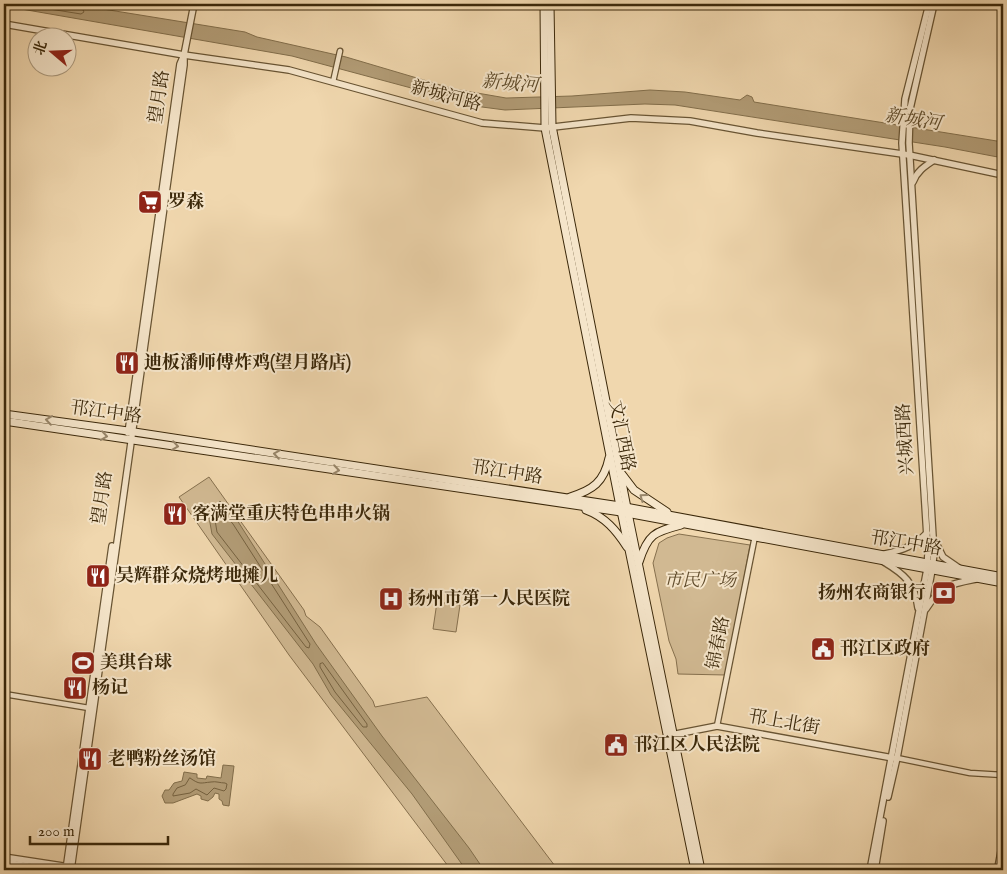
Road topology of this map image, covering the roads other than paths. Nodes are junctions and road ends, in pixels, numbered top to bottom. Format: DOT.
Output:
graph roads {
  1 [pos="194,4"];
  2 [pos="544,4"];
  3 [pos="550,4"];
  4 [pos="929,4"];
  5 [pos="934,4"];
  6 [pos="4,24"];
  7 [pos="340,51"];
  8 [pos="184,55"];
  9 [pos="333,82"];
  10 [pos="548,93"];
  11 [pos="907,124"];
  12 [pos="549,127"];
  13 [pos="906,154"];
  14 [pos="934,160"];
  15 [pos="1003,175"];
  16 [pos="911,186"];
  17 [pos="4,414"];
  18 [pos="4,421"];
  19 [pos="130,431"];
  20 [pos="129,439"];
  21 [pos="610,456"];
  22 [pos="619,471"];
  23 [pos="568,501"];
  24 [pos="624,509"];
  25 [pos="672,515"];
  26 [pos="685,524"];
  27 [pos="930,534"];
  28 [pos="755,536"];
  29 [pos="629,551"];
  30 [pos="882,558"];
  31 [pos="638,565"];
  32 [pos="930,567"];
  33 [pos="959,568"];
  34 [pos="1003,577"];
  35 [pos="979,578"];
  36 [pos="1003,583"];
  37 [pos="921,613"];
  38 [pos="4,694"];
  39 [pos="88,708"];
  40 [pos="717,726"];
  41 [pos="670,736"];
  42 [pos="894,758"];
  43 [pos="1003,775"];
  44 [pos="1003,838"];
  45 [pos="4,857"];
  46 [pos="4,862"];
  47 [pos="68,869"];
  48 [pos="53,870"];
  49 [pos="90,870"];
  50 [pos="695,870"];
  51 [pos="701,870"];
  52 [pos="870,870"];
  53 [pos="874,870"];
  54 [pos="997,870"];
  1 -- 8 [label="street, 望月路"];
  2 -- 10 [label="main road, 文汇西路"];
  3 -- 10 [label="main road, 文汇西路"];
  4 -- 11 [label="street, 兴城西路"];
  5 -- 11 [label="street, 兴城西路"];
  6 -- 8 [label="street, 新城河路"];
  7 -- 9 [label="street"];
  8 -- 9 [label="street, 新城河路"];
  8 -- 19 [label="street, 望月路"];
  9 -- 12 [label="street, 新城河路"];
  10 -- 12 [label="main road, 文汇西路"];
  11 -- 13 [label="street, 兴城西路"];
  12 -- 13 [label="street, 新城河路"];
  12 -- 21 [label="main road, 文汇西路"];
  12 -- 22 [label="main road, 文汇西路"];
  13 -- 14 [label="street, 新城河路"];
  13 -- 16 [label="street, 兴城西路"];
  13 -- 27 [label="street, 兴城西路"];
  14 -- 15 [label="street, 新城河路"];
  14 -- 16 [label="street"];
  16 -- 27 [label="street, 兴城西路"];
  19 -- 17 [label="main road, 邗江中路, one-way"];
  18 -- 20 [label="main road, 邗江中路, one-way"];
  19 -- 20 [label="street, 望月路"];
  23 -- 19 [label="main road, 邗江中路, one-way"];
  20 -- 23 [label="main road, 邗江中路, one-way"];
  20 -- 39 [label="street, 望月路"];
  20 -- 47 [label="street, 望月路"];
  21 -- 23 [label="main road"];
  21 -- 24 [label="main road, 文汇西路"];
  22 -- 24 [label="main road, 文汇西路"];
  25 -- 22 [label="main road, one-way"];
  23 -- 24 [label="main road, 邗江中路"];
  23 -- 29 [label="main road"];
  24 -- 25 [label="main road, 邗江中路"];
  24 -- 26 [label="main road, 邗江中路"];
  24 -- 29 [label="main road, 文汇西路"];
  24 -- 31 [label="main road, 文汇西路"];
  25 -- 30 [label="main road, 邗江中路"];
  26 -- 28 [label="main road, 邗江中路"];
  26 -- 31 [label="main road"];
  27 -- 30 [label="street"];
  27 -- 32 [label="street, 兴城西路"];
  27 -- 33 [label="street"];
  28 -- 30 [label="main road, 邗江中路"];
  28 -- 40 [label="street, 锦春路"];
  29 -- 41 [label="main road, 文汇西路"];
  30 -- 32 [label="main road, 邗江中路"];
  30 -- 37 [label="street"];
  31 -- 41 [label="main road, 文汇西路"];
  32 -- 33 [label="main road, 邗江中路"];
  32 -- 35 [label="main road, 邗江中路"];
  32 -- 37 [label="street, 兴城西路"];
  33 -- 34 [label="main road, 邗江中路"];
  35 -- 36 [label="main road, 邗江中路"];
  35 -- 37 [label="street"];
  37 -- 42 [label="street, 兴城西路"];
  38 -- 39 [label="street"];
  39 -- 47 [label="street, 望月路"];
  40 -- 41 [label="street, 邗上北街"];
  40 -- 42 [label="street, 邗上北街"];
  41 -- 50 [label="main road, 文汇西路"];
  41 -- 51 [label="main road, 文汇西路"];
  42 -- 43 [label="street"];
  42 -- 52 [label="street, 兴城西路"];
  42 -- 53 [label="street, 兴城西路"];
  44 -- 54 [label="street"];
  45 -- 47 [label="street"];
  46 -- 48 [label="street"];
  47 -- 49 [label="street"];
}
